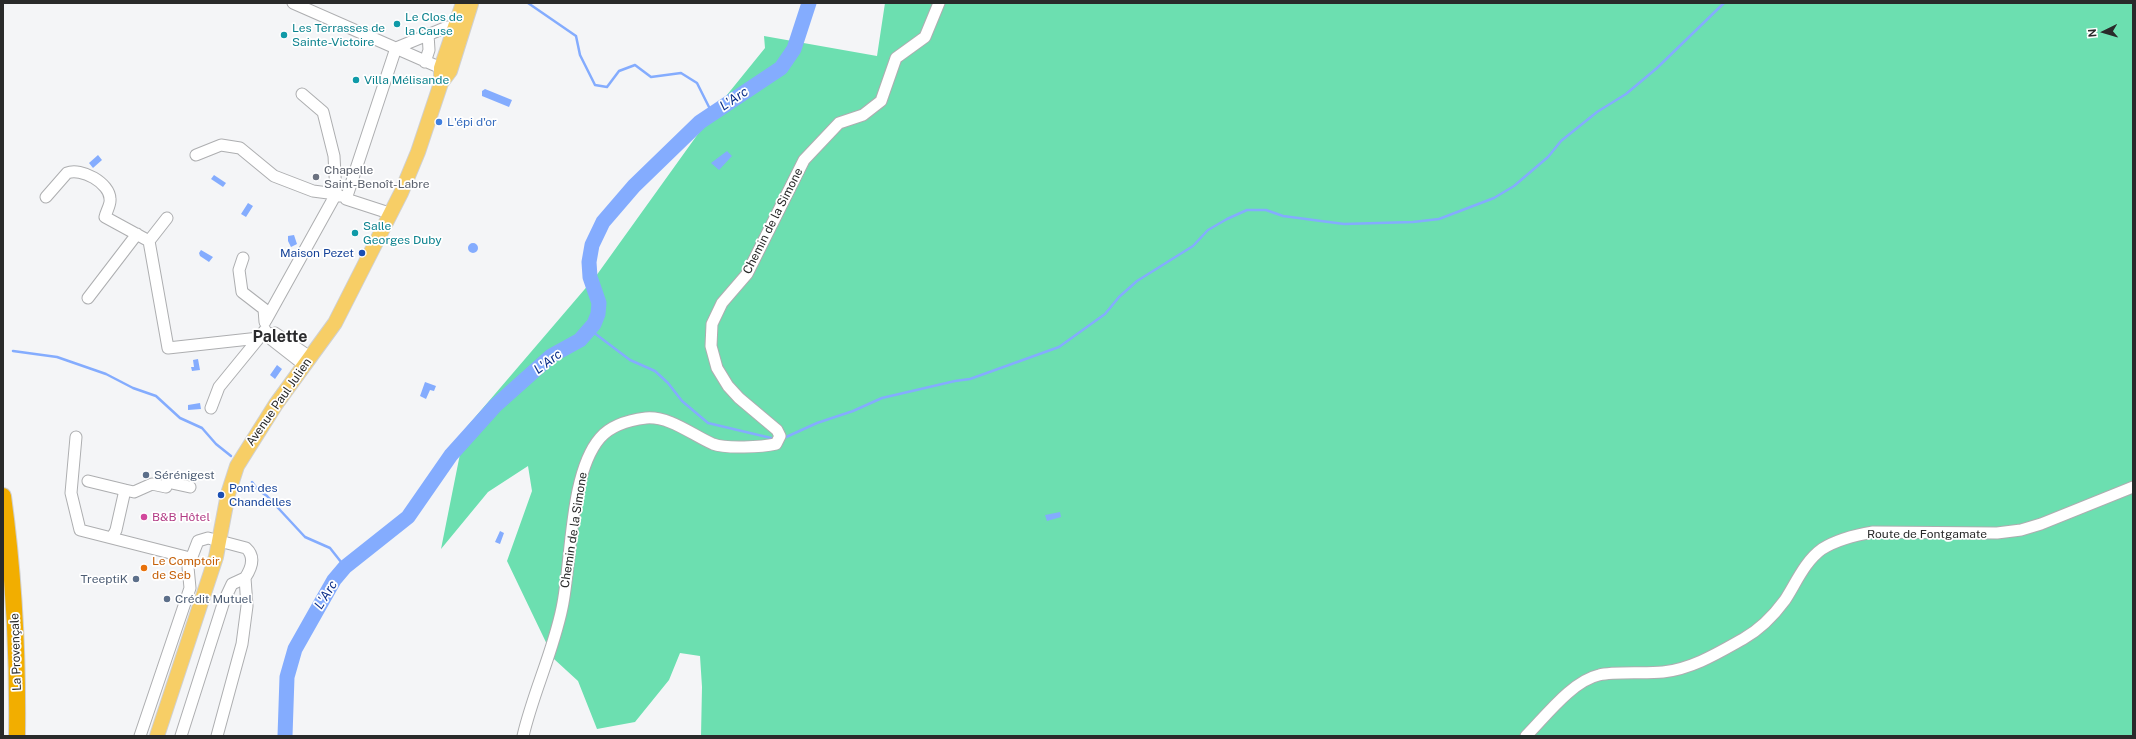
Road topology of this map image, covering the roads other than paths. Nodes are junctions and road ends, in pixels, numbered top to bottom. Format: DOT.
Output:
graph roads {
  1 [pos="293,3"];
  2 [pos="464,3"];
  3 [pos="471,3"];
  4 [pos="939,3"];
  5 [pos="454,28"];
  6 [pos="428,34"];
  7 [pos="396,48"];
  8 [pos="425,62"];
  9 [pos="448,68"];
  10 [pos="302,94"];
  11 [pos="196,155"];
  12 [pos="336,194"];
  13 [pos="46,197"];
  14 [pos="346,199"];
  15 [pos="389,212"];
  16 [pos="167,218"];
  17 [pos="137,234"];
  18 [pos="149,241"];
  19 [pos="243,258"];
  20 [pos="88,298"];
  21 [pos="265,331"];
  22 [pos="307,361"];
  23 [pos="211,408"];
  24 [pos="76,438"];
  25 [pos="88,481"];
  26 [pos="190,487"];
  27 [pos="2133,488"];
  28 [pos="125,490"];
  29 [pos="3,496"];
  30 [pos="112,538"];
  31 [pos="220,541"];
  32 [pos="190,558"];
  33 [pos="245,578"];
  34 [pos="218,734"];
  35 [pos="17,736"];
  36 [pos="140,736"];
  37 [pos="157,736"];
  38 [pos="181,736"];
  39 [pos="523,736"];
  40 [pos="1526,736"];
  1 -- 7 [label="street"];
  2 -- 5 [label="main road, Avenue Paul Julien"];
  3 -- 9 [label="main road, Avenue Paul Julien"];
  4 -- 39 [label="street, Chemin de la Simone"];
  5 -- 6 [label="street"];
  5 -- 9 [label="main road, Avenue Paul Julien"];
  6 -- 7 [label="street"];
  6 -- 8 [label="street"];
  7 -- 8 [label="street"];
  7 -- 14 [label="street"];
  8 -- 9 [label="street"];
  9 -- 15 [label="main road, Avenue Paul Julien"];
  10 -- 12 [label="street"];
  11 -- 12 [label="street"];
  12 -- 14 [label="street"];
  12 -- 21 [label="street"];
  13 -- 17 [label="street"];
  14 -- 15 [label="street"];
  15 -- 22 [label="main road, Avenue Paul Julien"];
  16 -- 18 [label="street"];
  17 -- 18 [label="street"];
  17 -- 20 [label="street"];
  18 -- 21 [label="street"];
  19 -- 21 [label="street"];
  21 -- 22 [label="street"];
  21 -- 23 [label="street"];
  22 -- 31 [label="main road, Avenue Paul Julien"];
  24 -- 30 [label="street"];
  25 -- 28 [label="street"];
  26 -- 28 [label="street"];
  27 -- 40 [label="street, Route de Fontgamate"];
  28 -- 30 [label="street"];
  29 -- 35 [label="highway, La Provençale"];
  30 -- 32 [label="street"];
  31 -- 32 [label="street"];
  31 -- 33 [label="street"];
  31 -- 37 [label="main road, Avenue Paul Julien"];
  32 -- 36 [label="street"];
  33 -- 34 [label="street"];
  33 -- 38 [label="street"];
}
